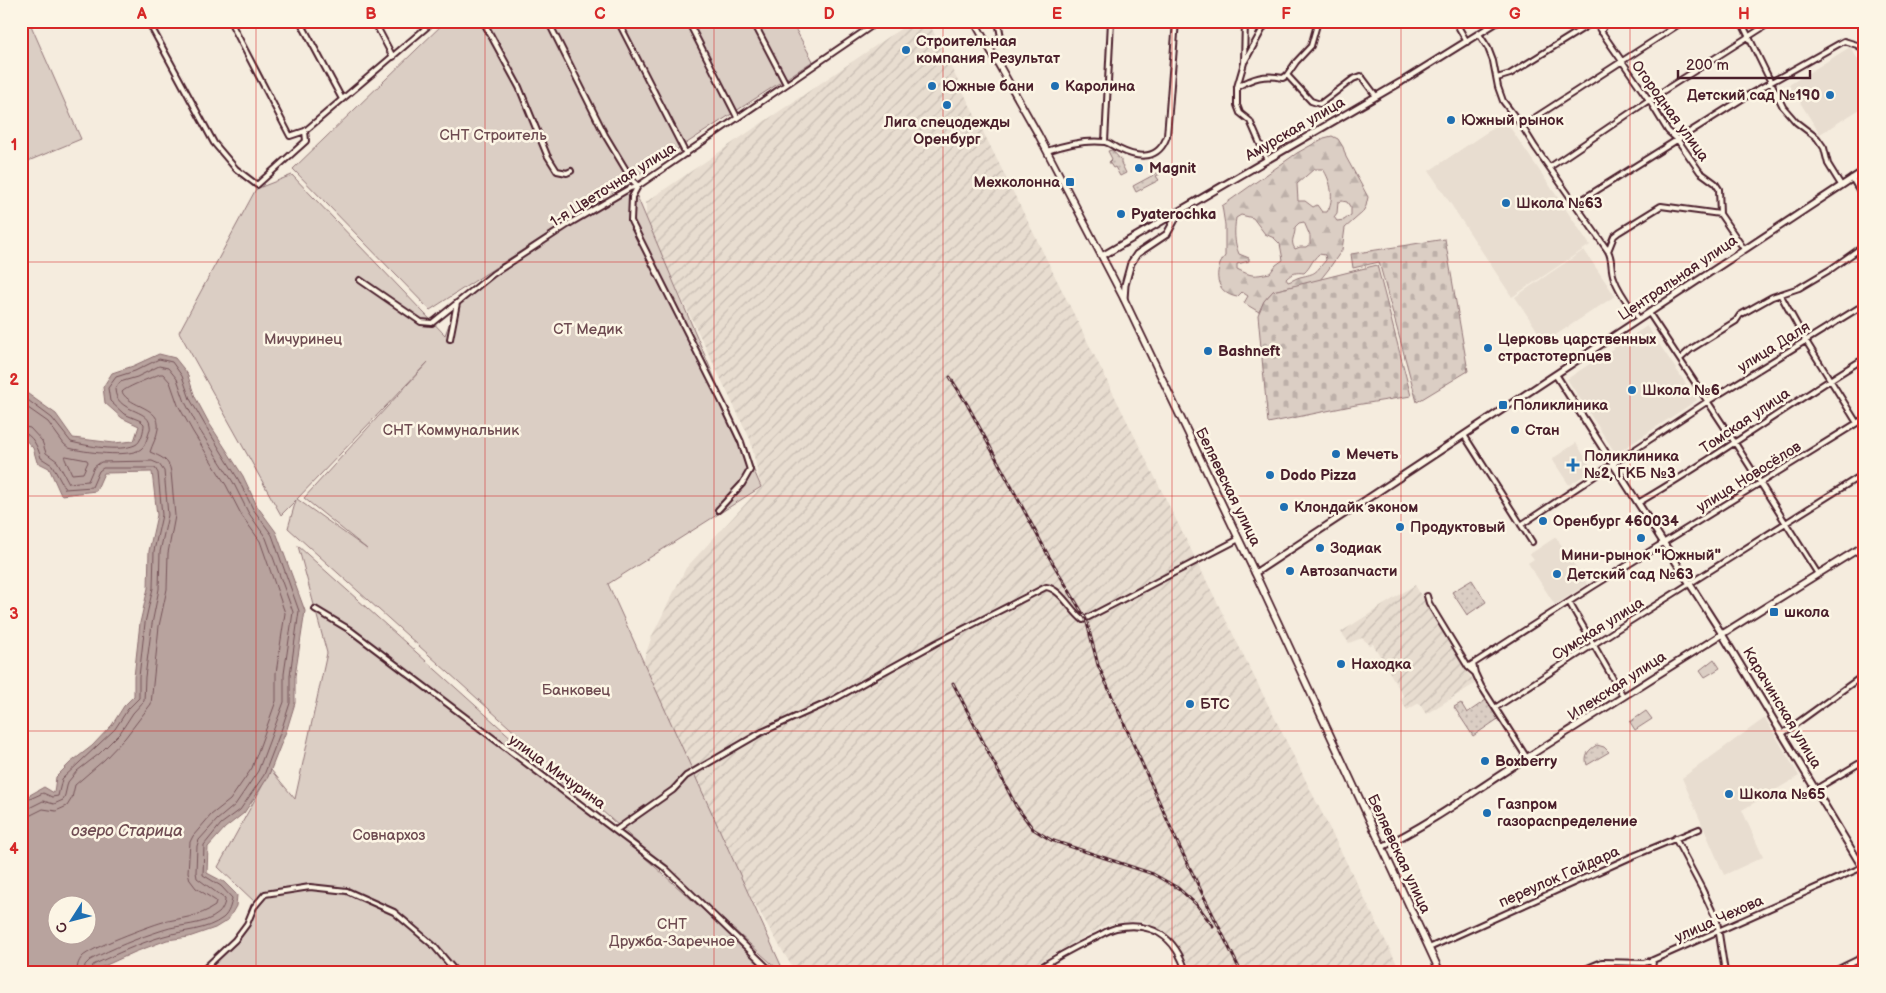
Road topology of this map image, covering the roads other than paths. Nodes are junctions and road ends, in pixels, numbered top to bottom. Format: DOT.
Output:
graph roads {
  1 [pos="148,21"];
  2 [pos="230,21"];
  3 [pos="300,21"];
  4 [pos="374,21"];
  5 [pos="434,21"];
  6 [pos="483,21"];
  7 [pos="548,21"];
  8 [pos="618,21"];
  9 [pos="688,21"];
  10 [pos="753,21"];
  11 [pos="879,21"];
  12 [pos="974,21"];
  13 [pos="998,21"];
  14 [pos="1111,21"];
  15 [pos="1176,21"];
  16 [pos="1245,21"];
  17 [pos="1267,21"];
  18 [pos="1318,21"];
  19 [pos="1455,21"];
  20 [pos="1499,21"];
  21 [pos="1595,21"];
  22 [pos="1607,21"];
  23 [pos="1684,21"];
  24 [pos="1741,21"];
  25 [pos="1773,21"];
  26 [pos="1601,32"];
  27 [pos="1479,34"];
  28 [pos="1748,36"];
  29 [pos="1467,42"];
  30 [pos="987,46"];
  31 [pos="1865,50"];
  32 [pos="393,57"];
  33 [pos="1621,61"];
  34 [pos="1244,63"];
  35 [pos="1287,75"];
  36 [pos="1497,78"];
  37 [pos="1771,82"];
  38 [pos="786,84"];
  39 [pos="1237,87"];
  40 [pos="1376,96"];
  41 [pos="342,99"];
  42 [pos="1649,100"];
  43 [pos="737,117"];
  44 [pos="1522,126"];
  45 [pos="305,131"];
  46 [pos="1677,139"];
  47 [pos="1105,142"];
  48 [pos="1047,151"];
  49 [pos="686,154"];
  50 [pos="1267,160"];
  51 [pos="1550,167"];
  52 [pos="1865,170"];
  53 [pos="571,171"];
  54 [pos="1852,178"];
  55 [pos="1841,185"];
  56 [pos="638,186"];
  57 [pos="1865,200"];
  58 [pos="1575,204"];
  59 [pos="1181,210"];
  60 [pos="1720,214"];
  61 [pos="1865,245"];
  62 [pos="1744,249"];
  63 [pos="1608,251"];
  64 [pos="1102,256"];
  65 [pos="360,280"];
  66 [pos="1780,294"];
  67 [pos="1124,299"];
  68 [pos="458,301"];
  69 [pos="1865,304"];
  70 [pos="1649,313"];
  71 [pos="1639,319"];
  72 [pos="450,339"];
  73 [pos="1806,341"];
  74 [pos="1865,358"];
  75 [pos="1680,359"];
  76 [pos="1556,375"];
  77 [pos="1830,379"];
  78 [pos="1708,402"];
  79 [pos="1865,418"];
  80 [pos="1857,423"];
  81 [pos="1464,435"];
  82 [pos="1735,443"];
  83 [pos="1613,464"];
  84 [pos="1865,473"];
  85 [pos="1761,482"];
  86 [pos="1638,503"];
  87 [pos="718,510"];
  88 [pos="1785,522"];
  89 [pos="1521,525"];
  90 [pos="1239,539"];
  91 [pos="1532,542"];
  92 [pos="1664,543"];
  93 [pos="1865,545"];
  94 [pos="1255,573"];
  95 [pos="1818,574"];
  96 [pos="1690,584"];
  97 [pos="1427,596"];
  98 [pos="1569,602"];
  99 [pos="315,609"];
  100 [pos="1722,634"];
  101 [pos="1593,645"];
  102 [pos="1473,664"];
  103 [pos="1468,667"];
  104 [pos="1475,673"];
  105 [pos="1865,674"];
  106 [pos="1624,696"];
  107 [pos="1496,708"];
  108 [pos="1782,734"];
  109 [pos="1528,758"];
  110 [pos="1865,760"];
  111 [pos="1816,789"];
  112 [pos="1699,829"];
  113 [pos="616,830"];
  114 [pos="1675,838"];
  115 [pos="1382,847"];
  116 [pos="1864,869"];
  117 [pos="1718,932"];
  118 [pos="1430,948"];
  119 [pos="1865,956"];
  120 [pos="1653,960"];
  121 [pos="201,972"];
  122 [pos="456,972"];
  123 [pos="772,972"];
  124 [pos="1033,972"];
  125 [pos="1186,972"];
  126 [pos="1440,972"];
  127 [pos="1578,972"];
  128 [pos="1652,972"];
  129 [pos="1725,972"];
  130 [pos="1832,972"];
  1 -- 45 [label="street"];
  2 -- 45 [label="street"];
  3 -- 41 [label="street"];
  4 -- 32 [label="street"];
  5 -- 32 [label="street"];
  6 -- 53 [label="street"];
  7 -- 56 [label="street"];
  8 -- 49 [label="street"];
  9 -- 43 [label="street"];
  10 -- 38 [label="street"];
  11 -- 38 [label="street, 1-я Цветочная улица"];
  12 -- 30 [label="main road, Беляевская улица"];
  13 -- 30 [label="street"];
  14 -- 47 [label="street"];
  15 -- 47 [label="street"];
  16 -- 34 [label="street"];
  17 -- 34 [label="street"];
  18 -- 35 [label="street"];
  19 -- 29 [label="street"];
  20 -- 27 [label="street, Амурская улица"];
  21 -- 26 [label="street, Огородная улица"];
  21 -- 36 [label="street"];
  22 -- 26 [label="street"];
  23 -- 33 [label="street"];
  24 -- 28 [label="street"];
  25 -- 28 [label="street"];
  26 -- 33 [label="street, Огородная улица"];
  27 -- 29 [label="street, Амурская улица"];
  27 -- 36 [label="street"];
  28 -- 37 [label="street"];
  28 -- 42 [label="street"];
  29 -- 40 [label="street, Амурская улица"];
  30 -- 48 [label="main road, Беляевская улица"];
  31 -- 37 [label="street"];
  32 -- 41 [label="street"];
  33 -- 42 [label="street, Огородная улица"];
  33 -- 44 [label="street"];
  34 -- 39 [label="street"];
  35 -- 39 [label="street"];
  35 -- 40 [label="street"];
  36 -- 44 [label="street"];
  37 -- 46 [label="street"];
  37 -- 55 [label="street"];
  38 -- 43 [label="street, 1-я Цветочная улица"];
  39 -- 50 [label="street"];
  40 -- 50 [label="street, Амурская улица"];
  41 -- 45 [label="street"];
  42 -- 46 [label="street, Огородная улица"];
  42 -- 51 [label="street"];
  43 -- 49 [label="street, 1-я Цветочная улица"];
  44 -- 51 [label="street"];
  46 -- 58 [label="street"];
  46 -- 60 [label="street, Огородная улица"];
  47 -- 48 [label="street"];
  48 -- 64 [label="main road, Беляевская улица"];
  49 -- 56 [label="street, 1-я Цветочная улица"];
  50 -- 59 [label="street, Амурская улица"];
  51 -- 58 [label="street"];
  52 -- 54 [label="street, Центральная улица"];
  54 -- 55 [label="street, Центральная улица"];
  54 -- 57 [label="street"];
  55 -- 62 [label="street, Центральная улица"];
  56 -- 68 [label="street, 1-я Цветочная улица"];
  56 -- 87 [label="street"];
  58 -- 63 [label="street"];
  59 -- 64 [label="street, Амурская улица"];
  59 -- 67 [label="street"];
  60 -- 62 [label="street"];
  60 -- 63 [label="street"];
  61 -- 66 [label="street"];
  62 -- 70 [label="street, Центральная улица"];
  63 -- 71 [label="street"];
  64 -- 67 [label="main road, Беляевская улица"];
  65 -- 68 [label="street, 1-я Цветочная улица"];
  66 -- 73 [label="street"];
  66 -- 75 [label="street"];
  67 -- 90 [label="main road, Беляевская улица"];
  68 -- 72 [label="street"];
  69 -- 73 [label="street, улица Даля"];
  70 -- 71 [label="street, Центральная улица"];
  70 -- 75 [label="street"];
  71 -- 76 [label="street, Центральная улица"];
  73 -- 77 [label="street"];
  73 -- 78 [label="street, улица Даля"];
  74 -- 77 [label="street, Томская улица"];
  75 -- 78 [label="street"];
  76 -- 81 [label="street, Центральная улица"];
  76 -- 83 [label="street, Карачинская улица"];
  77 -- 80 [label="street"];
  77 -- 82 [label="street, Томская улица"];
  78 -- 82 [label="street"];
  78 -- 83 [label="street, улица Даля"];
  79 -- 80 [label="street, улица Новосёлов"];
  80 -- 85 [label="street, улица Новосёлов"];
  81 -- 89 [label="street"];
  81 -- 94 [label="street, Центральная улица"];
  82 -- 85 [label="street"];
  82 -- 86 [label="street, Томская улица"];
  83 -- 86 [label="street, Карачинская улица"];
  83 -- 89 [label="street, улица Даля"];
  84 -- 88 [label="street, Сумская улица"];
  85 -- 88 [label="street"];
  85 -- 92 [label="street, улица Новосёлов"];
  86 -- 92 [label="street, Карачинская улица"];
  88 -- 95 [label="street"];
  88 -- 96 [label="street, Сумская улица"];
  89 -- 91 [label="street"];
  90 -- 94 [label="main road, Беляевская улица"];
  90 -- 113 [label="street"];
  92 -- 96 [label="street, Карачинская улица"];
  92 -- 98 [label="street, улица Новосёлов"];
  93 -- 95 [label="street, Илекская улица"];
  94 -- 115 [label="main road, Беляевская улица"];
  95 -- 100 [label="street, Илекская улица"];
  96 -- 100 [label="street, Карачинская улица"];
  96 -- 101 [label="street, Сумская улица"];
  97 -- 103 [label="street"];
  98 -- 101 [label="street"];
  98 -- 102 [label="street, улица Новосёлов"];
  99 -- 113 [label="street, улица Мичурина"];
  100 -- 106 [label="street, Илекская улица"];
  100 -- 108 [label="street, Карачинская улица"];
  101 -- 106 [label="street"];
  101 -- 107 [label="street, Сумская улица"];
  102 -- 103 [label="street, улица Новосёлов"];
  102 -- 104 [label="street"];
  103 -- 104 [label="street"];
  104 -- 107 [label="street"];
  105 -- 108 [label="street"];
  106 -- 109 [label="street, Илекская улица"];
  107 -- 109 [label="street"];
  108 -- 111 [label="street, Карачинская улица"];
  109 -- 115 [label="street, Илекская улица"];
  110 -- 111 [label="street"];
  111 -- 116 [label="street, Карачинская улица"];
  112 -- 114 [label="street, переулок Гайдара"];
  113 -- 123 [label="street, улица Мичурина"];
  114 -- 117 [label="street"];
  114 -- 118 [label="street, переулок Гайдара"];
  115 -- 118 [label="main road, Беляевская улица"];
  116 -- 117 [label="street, улица Чехова"];
  117 -- 120 [label="street, улица Чехова"];
  117 -- 129 [label="street"];
  118 -- 126 [label="main road, Беляевская улица"];
  119 -- 130 [label="street"];
  120 -- 127 [label="street, улица Чехова"];
  120 -- 128 [label="street"];
  121 -- 122 [label="street"];
  124 -- 125 [label="street"];
}
